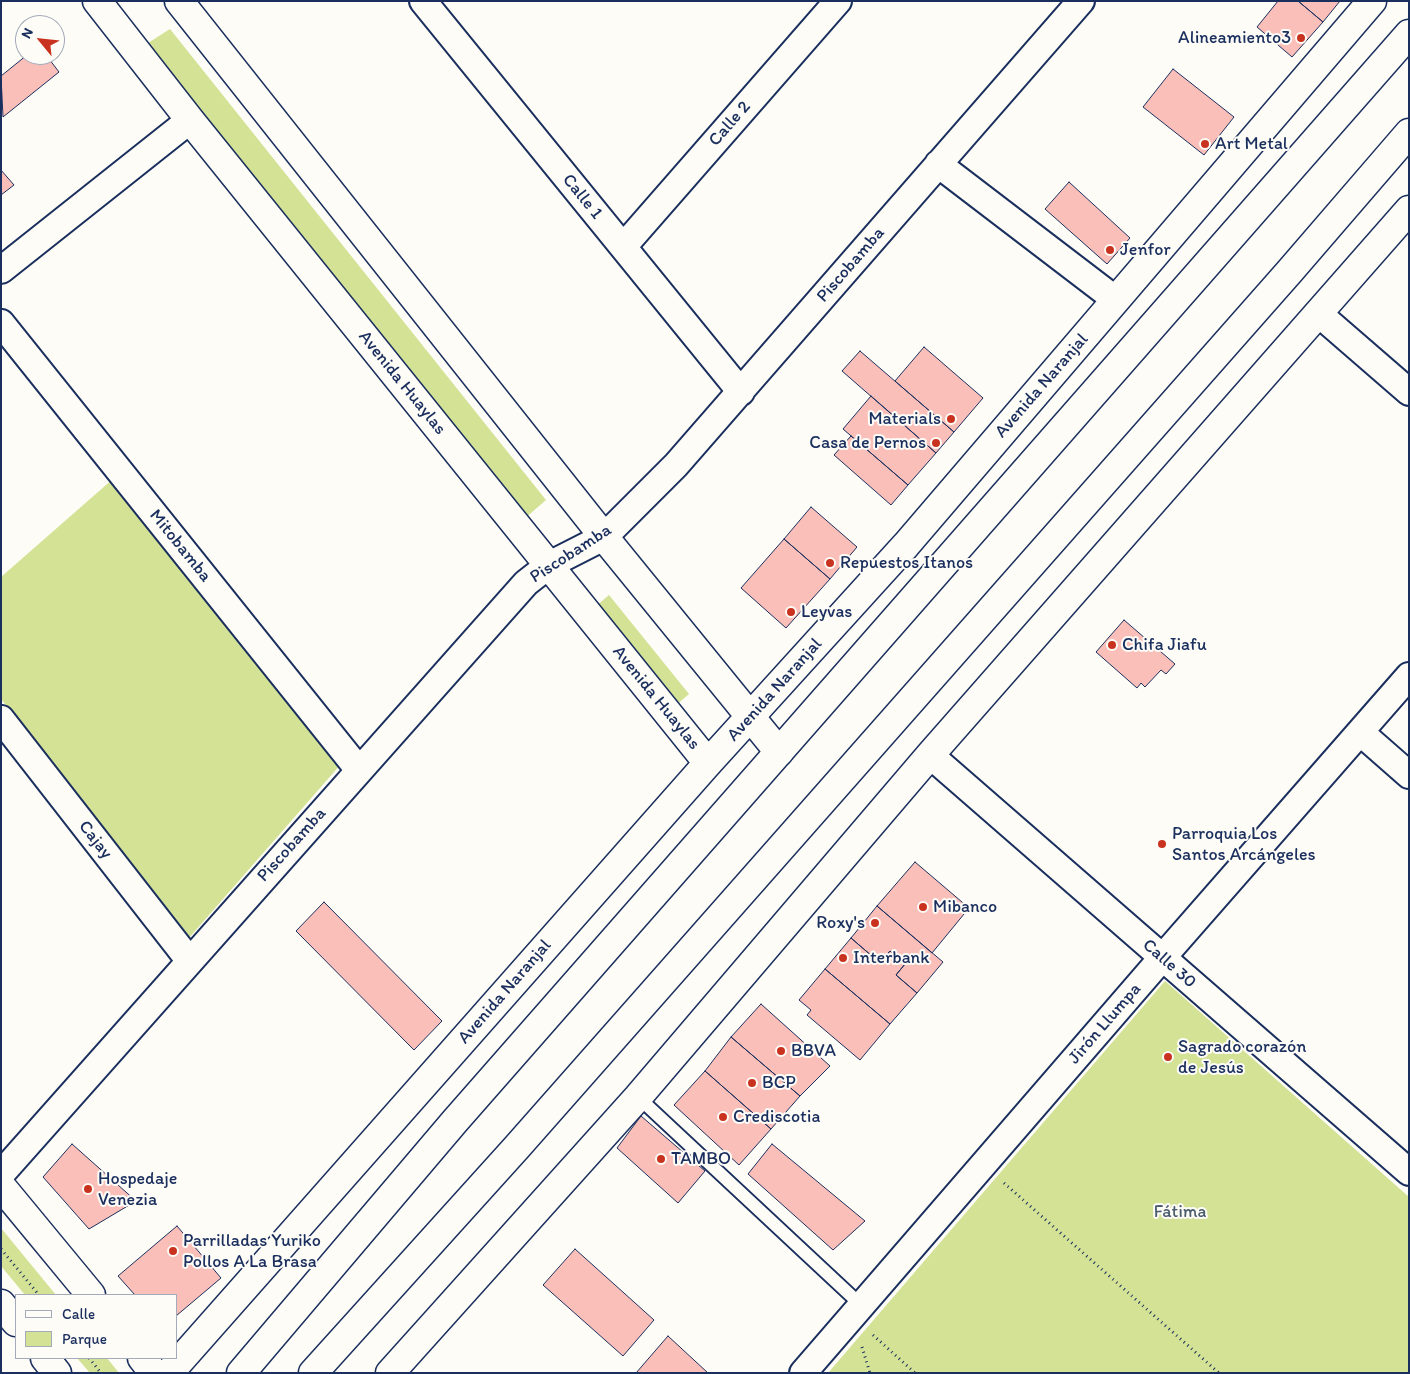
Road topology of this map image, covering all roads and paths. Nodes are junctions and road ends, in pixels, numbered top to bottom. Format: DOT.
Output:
graph roads {
  1 [pos="179,1"];
  2 [pos="424,1"];
  3 [pos="838,1"];
  4 [pos="1080,1"];
  5 [pos="1372,1"];
  6 [pos="99,2"];
  7 [pos="1409,34"];
  8 [pos="190,120"];
  9 [pos="1409,133"];
  10 [pos="938,164"];
  11 [pos="1409,210"];
  12 [pos="623,247"];
  13 [pos="1,270"];
  14 [pos="1116,300"];
  15 [pos="1319,314"];
  16 [pos="1,323"];
  17 [pos="741,392"];
  18 [pos="1409,392"];
  19 [pos="604,537"];
  20 [pos="549,565"];
  21 [pos="1409,676"];
  22 [pos="750,718"];
  23 [pos="1,719"];
  24 [pos="1360,732"];
  25 [pos="779,752"];
  26 [pos="930,755"];
  27 [pos="708,763"];
  28 [pos="359,770"];
  29 [pos="1409,775"];
  30 [pos="1162,958"];
  31 [pos="189,960"];
  32 [pos="638,1097"];
  33 [pos="984,1164"];
  34 [pos="1409,1172"];
  35 [pos="1,1174"];
  36 [pos="1,1186"];
  37 [pos="1,1249"];
  38 [pos="38,1294"];
  39 [pos="90,1294"];
  40 [pos="1,1304"];
  41 [pos="857,1310"];
  42 [pos="15,1321"];
  43 [pos="46,1359"];
  44 [pos="90,1359"];
  45 [pos="143,1359"];
  46 [pos="57,1373"];
  47 [pos="101,1373"];
  48 [pos="154,1373"];
  49 [pos="169,1373"];
  50 [pos="241,1373"];
  51 [pos="313,1373"];
  52 [pos="390,1373"];
  53 [pos="803,1373"];
  54 [pos="915,1373"];
  55 [pos="1219,1373"];
  1 -- 19 [label="main road"];
  2 -- 12 [label="street, Calle 1"];
  3 -- 12 [label="street, Calle 2"];
  4 -- 10 [label="street, Piscobamba"];
  5 -- 14 [label="main road, Avenida Naranjal"];
  6 -- 8 [label="main road, Avenida Huaylas"];
  7 -- 25 [label="main road"];
  8 -- 13 [label="street"];
  8 -- 20 [label="main road, Avenida Huaylas"];
  9 -- 51 [label="main road"];
  10 -- 14 [label="street"];
  10 -- 17 [label="street, Piscobamba"];
  11 -- 15 [label="main road"];
  12 -- 17 [label="street, Calle 1"];
  14 -- 22 [label="main road, Avenida Naranjal"];
  15 -- 18 [label="street"];
  15 -- 26 [label="main road"];
  16 -- 28 [label="street, Mitobamba"];
  17 -- 19 [label="street, Piscobamba"];
  19 -- 20 [label="street, Piscobamba"];
  19 -- 22 [label="main road"];
  20 -- 27 [label="main road, Avenida Huaylas"];
  20 -- 28 [label="street, Piscobamba"];
  21 -- 24 [label="street, Jirón Llumpa"];
  22 -- 25 [label="main road"];
  22 -- 27 [label="main road, Avenida Naranjal"];
  23 -- 31 [label="street, Cajay"];
  24 -- 29 [label="street"];
  24 -- 30 [label="street, Jirón Llumpa"];
  25 -- 50 [label="main road"];
  26 -- 30 [label="street, Calle 30"];
  26 -- 32 [label="main road"];
  27 -- 49 [label="main road, Avenida Naranjal"];
  28 -- 31 [label="street, Piscobamba"];
  30 -- 33 [label="street, Jirón Llumpa"];
  30 -- 34 [label="street, Calle 30"];
  31 -- 35 [label="street, Piscobamba"];
  32 -- 41 [label="lane"];
  32 -- 52 [label="main road"];
  33 -- 41 [label="street, Jirón Llumpa"];
  33 -- 55 [label="path"];
  36 -- 39 [label="main road"];
  37 -- 38 [label="path"];
  40 -- 42 [label="main road"];
  41 -- 53 [label="street, Jirón Llumpa"];
  41 -- 54 [label="path"];
  43 -- 46 [label="main road"];
  44 -- 47 [label="path"];
  45 -- 48 [label="main road"];
}
